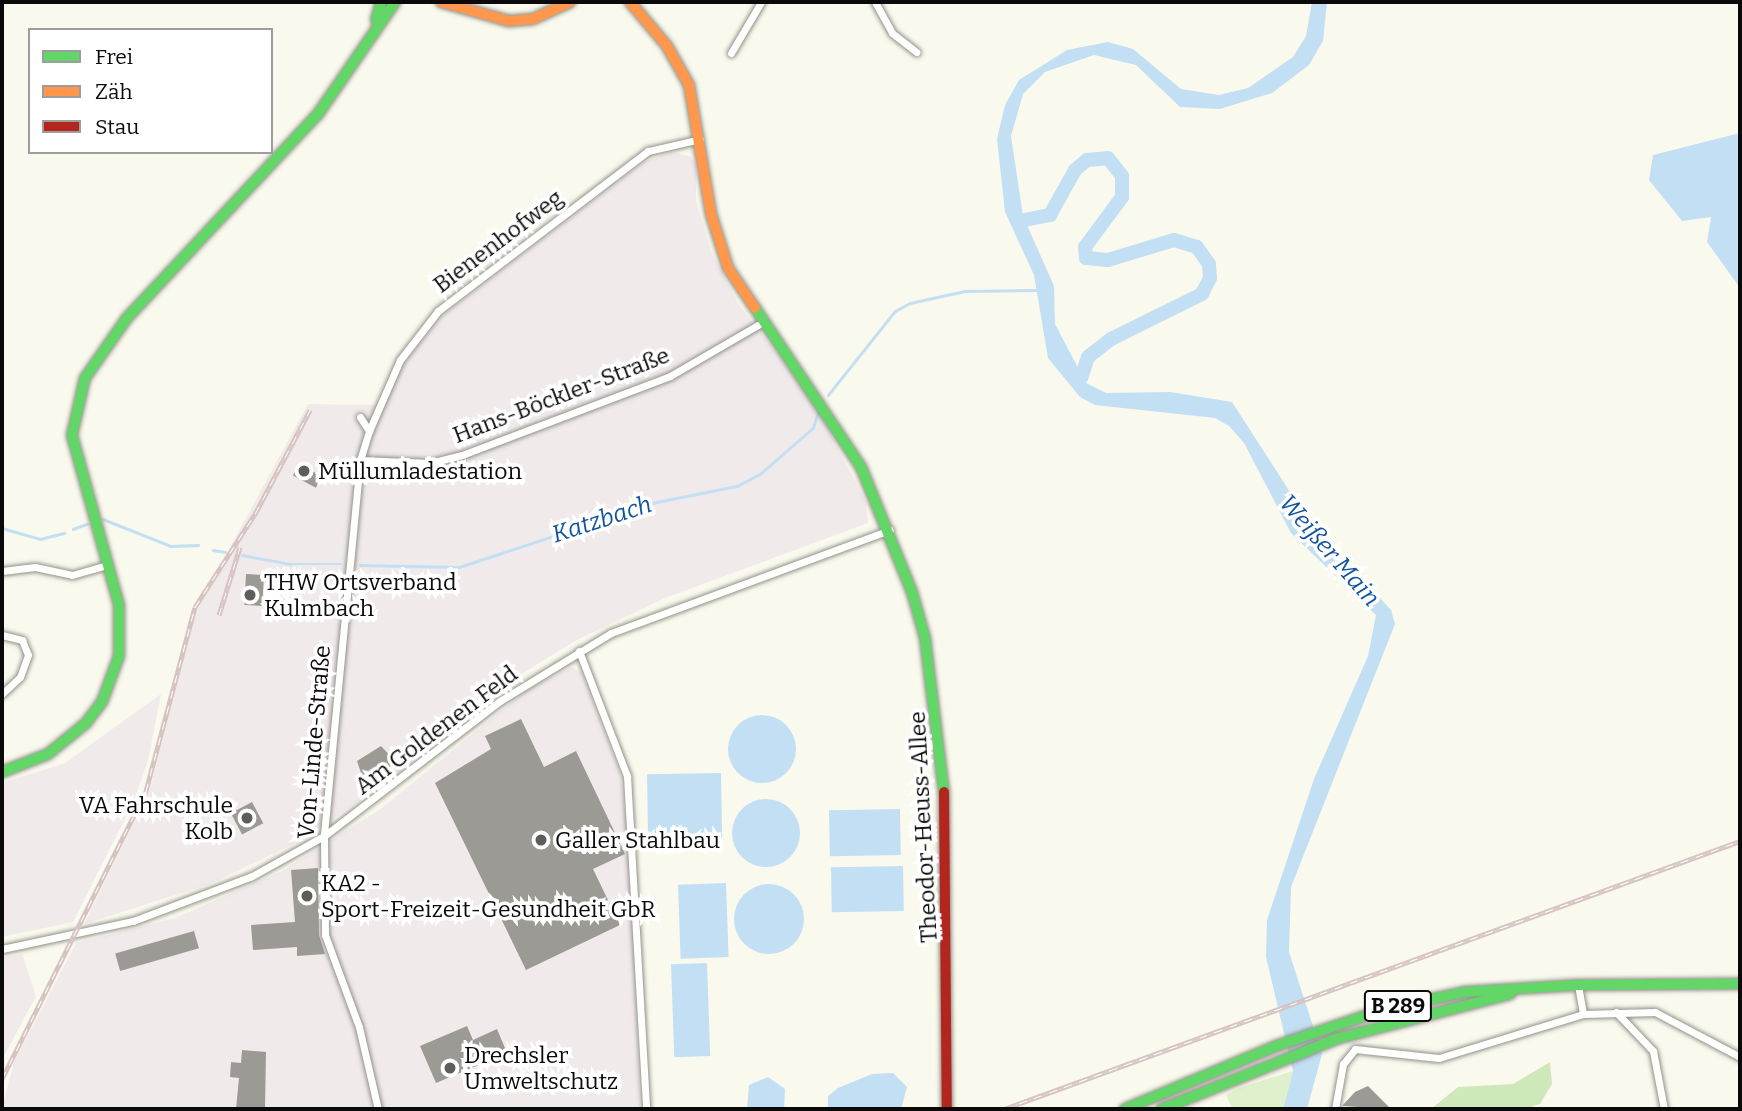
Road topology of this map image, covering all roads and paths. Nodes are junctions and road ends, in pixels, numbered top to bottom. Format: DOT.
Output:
graph roads {
  1 [pos="381,2"];
  2 [pos="395,2"];
  3 [pos="441,2"];
  4 [pos="570,2"];
  5 [pos="630,2"];
  6 [pos="761,2"];
  7 [pos="875,2"];
  8 [pos="452,4"];
  9 [pos="375,24"];
  10 [pos="916,51"];
  11 [pos="731,53"];
  12 [pos="702,139"];
  13 [pos="763,322"];
  14 [pos="360,417"];
  15 [pos="369,431"];
  16 [pos="360,460"];
  17 [pos="891,530"];
  18 [pos="108,565"];
  19 [pos="2,571"];
  20 [pos="2,635"];
  21 [pos="579,651"];
  22 [pos="2,694"];
  23 [pos="2,772"];
  24 [pos="324,836"];
  25 [pos="2,949"];
  26 [pos="1740,984"];
  27 [pos="1578,985"];
  28 [pos="1533,987"];
  29 [pos="1616,1012"];
  30 [pos="1583,1014"];
  31 [pos="1740,1057"];
  32 [pos="378,1109"];
  33 [pos="646,1109"];
  34 [pos="947,1109"];
  35 [pos="1125,1109"];
  36 [pos="1162,1109"];
  37 [pos="1335,1109"];
  38 [pos="1664,1109"];
  1 -- 9 [label="main road"];
  2 -- 9 [label="main road"];
  3 -- 8 [label="main road"];
  4 -- 8 [label="main road"];
  5 -- 12 [label="main road, Theodor-Heuss-Allee"];
  6 -- 11 [label="street"];
  7 -- 10 [label="street"];
  9 -- 18 [label="main road"];
  12 -- 13 [label="main road, Theodor-Heuss-Allee"];
  12 -- 15 [label="street, Bienenhofweg"];
  13 -- 16 [label="street, Hans-Böckler-Straße"];
  13 -- 17 [label="main road, Theodor-Heuss-Allee"];
  14 -- 15 [label="street"];
  15 -- 16 [label="street, Von-Linde-Straße"];
  16 -- 24 [label="street, Von-Linde-Straße"];
  17 -- 21 [label="street, Am Goldenen Feld"];
  17 -- 34 [label="main road, Theodor-Heuss-Allee"];
  18 -- 19 [label="street"];
  18 -- 23 [label="main road"];
  20 -- 22 [label="street"];
  21 -- 24 [label="street, Am Goldenen Feld"];
  21 -- 33 [label="street"];
  24 -- 25 [label="street, Am Goldenen Feld"];
  24 -- 32 [label="street, Von-Linde-Straße"];
  26 -- 27 [label="main road, B 289"];
  27 -- 28 [label="main road, B 289"];
  27 -- 30 [label="street"];
  28 -- 35 [label="main road, B 289"];
  28 -- 36 [label="main road, B 289"];
  29 -- 30 [label="street"];
  29 -- 31 [label="street"];
  29 -- 38 [label="street"];
  30 -- 37 [label="street"];
}
